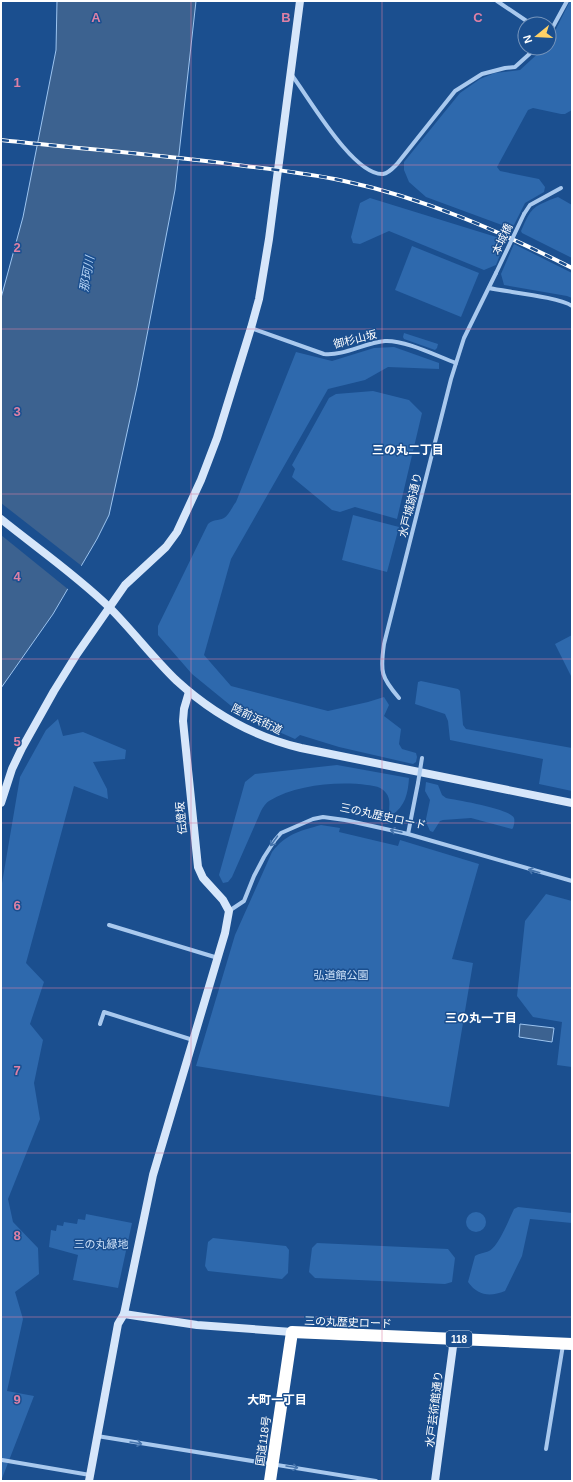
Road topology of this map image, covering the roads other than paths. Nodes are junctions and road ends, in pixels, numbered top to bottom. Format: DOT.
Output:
graph roads {
  1 [pos="300,1"];
  2 [pos="567,1"];
  3 [pos="497,2"];
  4 [pos="519,16"];
  5 [pos="557,19"];
  6 [pos="527,56"];
  7 [pos="290,72"];
  8 [pos="561,188"];
  9 [pos="489,288"];
  10 [pos="572,306"];
  11 [pos="251,328"];
  12 [pos="456,363"];
  13 [pos="1,519"];
  14 [pos="109,607"];
  15 [pos="189,692"];
  16 [pos="399,698"];
  17 [pos="422,756"];
  18 [pos="1,803"];
  19 [pos="572,803"];
  20 [pos="408,834"];
  21 [pos="572,881"];
  22 [pos="229,911"];
  23 [pos="109,925"];
  24 [pos="218,958"];
  25 [pos="100,1024"];
  26 [pos="193,1040"];
  27 [pos="124,1314"];
  28 [pos="292,1332"];
  29 [pos="454,1339"];
  30 [pos="568,1343"];
  31 [pos="97,1436"];
  32 [pos="546,1449"];
  33 [pos="2,1460"];
  34 [pos="273,1464"];
  35 [pos="90,1478"];
  36 [pos="270,1481"];
  37 [pos="376,1481"];
  38 [pos="435,1481"];
  1 -- 7 [label="street"];
  2 -- 5 [label="street"];
  3 -- 4 [label="street"];
  6 -- 7 [label="street"];
  7 -- 11 [label="street"];
  8 -- 9 [label="street, 本城橋, bridge"];
  9 -- 10 [label="street"];
  9 -- 12 [label="street, 水戸城跡通り"];
  11 -- 12 [label="street, 御杉山坂"];
  11 -- 14 [label="street"];
  12 -- 16 [label="street, 水戸城跡通り"];
  13 -- 14 [label="street, 陸前浜街道"];
  14 -- 15 [label="street, 陸前浜街道"];
  14 -- 18 [label="street"];
  15 -- 19 [label="street, 陸前浜街道"];
  15 -- 22 [label="street, 伝燈坂"];
  17 -- 20 [label="street, bridge"];
  21 -- 20 [label="street, 三の丸歴史ロード, one-way"];
  20 -- 22 [label="street, 三の丸歴史ロード, one-way"];
  22 -- 24 [label="street"];
  23 -- 24 [label="street"];
  24 -- 26 [label="street"];
  25 -- 26 [label="street"];
  26 -- 27 [label="street"];
  27 -- 28 [label="street, 三の丸歴史ロード"];
  27 -- 31 [label="street"];
  28 -- 29 [label="highway, 三の丸歴史ロード / 118"];
  28 -- 34 [label="highway, 国道118号"];
  29 -- 30 [label="highway, 三の丸歴史ロード / 118"];
  29 -- 38 [label="street, 水戸芸術館通り"];
  30 -- 32 [label="street"];
  31 -- 34 [label="street, one-way"];
  31 -- 35 [label="street"];
  33 -- 35 [label="street"];
  34 -- 36 [label="highway, 国道118号"];
  34 -- 37 [label="street, one-way"];
}
